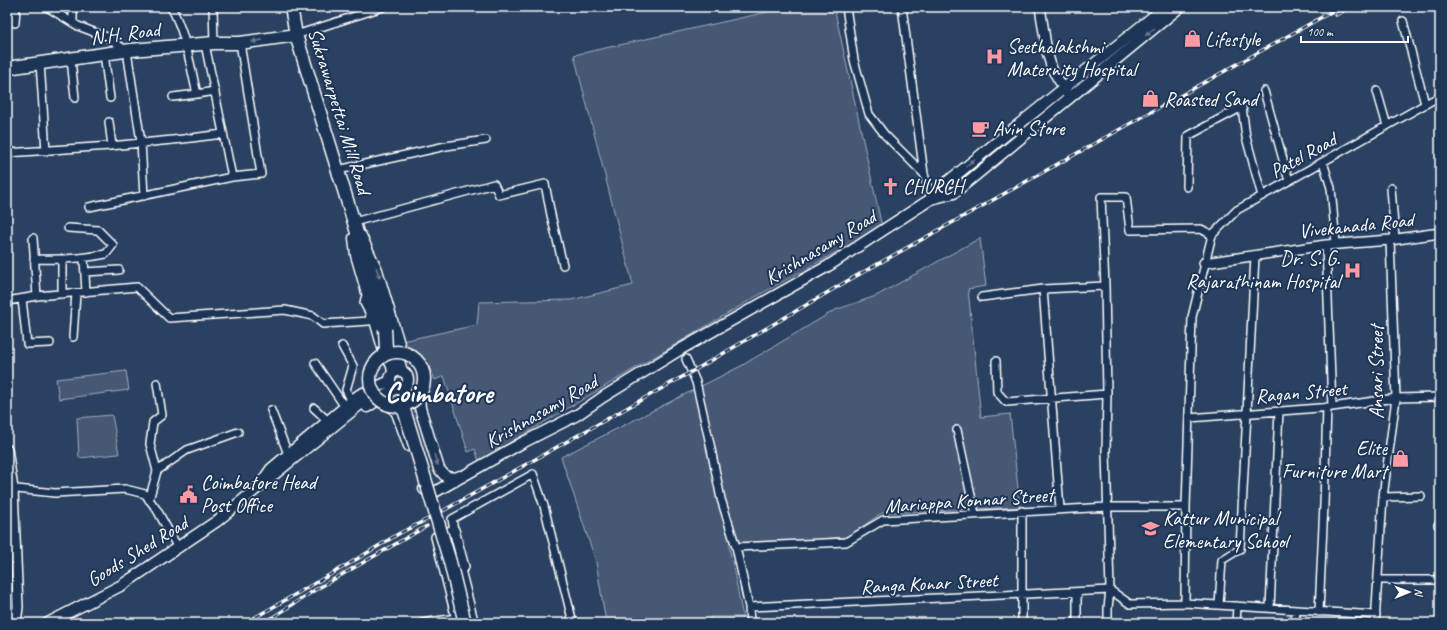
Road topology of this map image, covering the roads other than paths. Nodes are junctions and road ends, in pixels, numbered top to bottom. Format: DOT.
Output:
graph roads {
  1 [pos="16,7"];
  2 [pos="47,7"];
  3 [pos="73,7"];
  4 [pos="172,7"];
  5 [pos="213,7"];
  6 [pos="291,7"];
  7 [pos="383,7"];
  8 [pos="846,7"];
  9 [pos="902,7"];
  10 [pos="1040,7"];
  11 [pos="1165,7"];
  12 [pos="1180,7"];
  13 [pos="1403,21"];
  14 [pos="15,23"];
  15 [pos="73,23"];
  16 [pos="296,35"];
  17 [pos="210,43"];
  18 [pos="240,43"];
  19 [pos="186,46"];
  20 [pos="127,51"];
  21 [pos="104,54"];
  22 [pos="71,59"];
  23 [pos="40,64"];
  24 [pos="7,68"];
  25 [pos="1064,88"];
  26 [pos="1377,91"];
  27 [pos="215,92"];
  28 [pos="1264,92"];
  29 [pos="197,94"];
  30 [pos="1440,96"];
  31 [pos="173,97"];
  32 [pos="76,98"];
  33 [pos="110,98"];
  34 [pos="1070,98"];
  35 [pos="1425,104"];
  36 [pos="109,122"];
  37 [pos="1387,126"];
  38 [pos="223,134"];
  39 [pos="486,140"];
  40 [pos="141,142"];
  41 [pos="112,146"];
  42 [pos="46,151"];
  43 [pos="7,153"];
  44 [pos="1323,162"];
  45 [pos="338,170"];
  46 [pos="924,174"];
  47 [pos="232,177"];
  48 [pos="1289,181"];
  49 [pos="1187,187"];
  50 [pos="1391,188"];
  51 [pos="144,196"];
  52 [pos="1262,196"];
  53 [pos="931,199"];
  54 [pos="89,207"];
  55 [pos="354,224"];
  56 [pos="68,228"];
  57 [pos="1440,233"];
  58 [pos="1212,235"];
  59 [pos="33,238"];
  60 [pos="1392,240"];
  61 [pos="1336,244"];
  62 [pos="1326,245"];
  63 [pos="1255,256"];
  64 [pos="84,258"];
  65 [pos="34,259"];
  66 [pos="62,260"];
  67 [pos="1204,263"];
  68 [pos="563,265"];
  69 [pos="119,270"];
  70 [pos="85,272"];
  71 [pos="1105,286"];
  72 [pos="1043,290"];
  73 [pos="86,292"];
  74 [pos="76,293"];
  75 [pos="62,294"];
  76 [pos="37,296"];
  77 [pos="368,298"];
  78 [pos="982,298"];
  79 [pos="22,299"];
  80 [pos="7,301"];
  81 [pos="385,329"];
  82 [pos="72,337"];
  83 [pos="50,343"];
  84 [pos="342,346"];
  85 [pos="395,352"];
  86 [pos="382,357"];
  87 [pos="686,359"];
  88 [pos="996,361"];
  89 [pos="315,364"];
  90 [pos="397,380"];
  91 [pos="157,383"];
  92 [pos="374,393"];
  93 [pos="1107,394"];
  94 [pos="1440,397"];
  95 [pos="1052,398"];
  96 [pos="1396,398"];
  97 [pos="405,402"];
  98 [pos="348,404"];
  99 [pos="1330,407"];
  100 [pos="314,408"];
  101 [pos="271,410"];
  102 [pos="1279,411"];
  103 [pos="1248,413"];
  104 [pos="1189,418"];
  105 [pos="328,421"];
  106 [pos="957,430"];
  107 [pos="238,432"];
  108 [pos="7,449"];
  109 [pos="288,454"];
  110 [pos="157,471"];
  111 [pos="464,475"];
  112 [pos="260,486"];
  113 [pos="10,488"];
  114 [pos="1421,496"];
  115 [pos="1382,497"];
  116 [pos="149,500"];
  117 [pos="1108,506"];
  118 [pos="1186,507"];
  119 [pos="1060,509"];
  120 [pos="1022,511"];
  121 [pos="975,514"];
  122 [pos="454,530"];
  123 [pos="736,547"];
  124 [pos="178,548"];
  125 [pos="1378,580"];
  126 [pos="1440,580"];
  127 [pos="1110,590"];
  128 [pos="1077,592"];
  129 [pos="1023,594"];
  130 [pos="1185,603"];
  131 [pos="1219,605"];
  132 [pos="1237,606"];
  133 [pos="749,607"];
  134 [pos="1270,608"];
  135 [pos="1296,610"];
  136 [pos="17,611"];
  137 [pos="1319,612"];
  138 [pos="7,614"];
  139 [pos="1376,615"];
  140 [pos="460,621"];
  141 [pos="16,623"];
  142 [pos="48,623"];
  143 [pos="422,623"];
  144 [pos="472,623"];
  145 [pos="478,623"];
  146 [pos="573,623"];
  147 [pos="750,623"];
  148 [pos="1022,623"];
  149 [pos="1077,623"];
  150 [pos="1108,623"];
  151 [pos="1236,623"];
  152 [pos="1295,623"];
  153 [pos="1376,623"];
  1 -- 14 [label="street"];
  2 -- 15 [label="street"];
  3 -- 15 [label="street"];
  4 -- 19 [label="street"];
  5 -- 17 [label="street"];
  6 -- 16 [label="highway, Sukrawarpettai Mill Road"];
  7 -- 16 [label="street"];
  8 -- 46 [label="street"];
  9 -- 46 [label="street"];
  10 -- 25 [label="street"];
  11 -- 25 [label="main road, Krishnasamy Road"];
  12 -- 34 [label="main road, one-way"];
  13 -- 35 [label="street"];
  15 -- 20 [label="street"];
  16 -- 18 [label="highway, N.H. Road, one-way"];
  16 -- 45 [label="highway, Sukrawarpettai Mill Road"];
  17 -- 18 [label="highway, N.H. Road"];
  17 -- 19 [label="highway, N.H. Road"];
  17 -- 27 [label="street"];
  18 -- 47 [label="street"];
  19 -- 20 [label="highway, N.H. Road"];
  19 -- 29 [label="street"];
  20 -- 21 [label="highway, N.H. Road"];
  20 -- 40 [label="street"];
  21 -- 22 [label="highway, N.H. Road"];
  21 -- 33 [label="street"];
  22 -- 23 [label="highway, N.H. Road"];
  22 -- 32 [label="street"];
  23 -- 24 [label="highway, N.H. Road"];
  23 -- 42 [label="street"];
  25 -- 34 [label="street"];
  53 -- 25 [label="main road, Krishnasamy Road, one-way"];
  26 -- 37 [label="street"];
  27 -- 29 [label="street"];
  27 -- 38 [label="street"];
  28 -- 48 [label="street"];
  29 -- 31 [label="street"];
  30 -- 35 [label="street, Patel Road"];
  34 -- 53 [label="main road"];
  35 -- 37 [label="street, Patel Road"];
  36 -- 41 [label="street"];
  37 -- 44 [label="street, Patel Road"];
  38 -- 40 [label="street"];
  38 -- 47 [label="street"];
  39 -- 45 [label="street"];
  40 -- 41 [label="street"];
  40 -- 51 [label="street"];
  41 -- 42 [label="street"];
  42 -- 43 [label="street"];
  44 -- 48 [label="street, Patel Road"];
  44 -- 61 [label="street"];
  45 -- 55 [label="highway, Sukrawarpettai Mill Road"];
  46 -- 53 [label="street"];
  47 -- 51 [label="street"];
  48 -- 52 [label="street, Patel Road"];
  49 -- 52 [label="street"];
  50 -- 60 [label="street, Ansari Street"];
  51 -- 54 [label="street"];
  52 -- 58 [label="street, Patel Road"];
  53 -- 111 [label="main road, Krishnasamy Road"];
  55 -- 68 [label="street"];
  55 -- 77 [label="main road"];
  55 -- 81 [label="highway, Sukrawarpettai Mill Road"];
  55 -- 90 [label="main road, one-way"];
  56 -- 64 [label="street"];
  57 -- 60 [label="street, Vivekanada Road"];
  58 -- 67 [label="street, Patel Road"];
  58 -- 71 [label="street"];
  59 -- 65 [label="street"];
  60 -- 61 [label="street, Vivekanada Road"];
  60 -- 96 [label="street, Ansari Street"];
  61 -- 62 [label="street, Vivekanada Road"];
  62 -- 63 [label="street, Vivekanada Road"];
  62 -- 99 [label="street"];
  63 -- 67 [label="street, Vivekanada Road"];
  63 -- 103 [label="street"];
  64 -- 66 [label="street"];
  64 -- 70 [label="street"];
  65 -- 66 [label="street"];
  65 -- 76 [label="street"];
  66 -- 75 [label="street"];
  67 -- 104 [label="street, Patel Road"];
  69 -- 70 [label="street"];
  70 -- 73 [label="street"];
  71 -- 72 [label="street"];
  71 -- 93 [label="street"];
  72 -- 78 [label="street"];
  72 -- 95 [label="street"];
  73 -- 74 [label="street"];
  73 -- 77 [label="street"];
  74 -- 75 [label="street"];
  74 -- 82 [label="street"];
  75 -- 76 [label="street"];
  76 -- 79 [label="street"];
  77 -- 90 [label="main road"];
  79 -- 80 [label="street"];
  79 -- 83 [label="street"];
  81 -- 85 [label="highway, bridge"];
  81 -- 86 [label="highway, bridge"];
  84 -- 98 [label="street"];
  85 -- 86 [label="highway, bridge"];
  85 -- 97 [label="highway, bridge"];
  86 -- 92 [label="highway, bridge"];
  87 -- 123 [label="street"];
  88 -- 95 [label="street"];
  89 -- 98 [label="street"];
  90 -- 97 [label="main road"];
  90 -- 98 [label="main road"];
  90 -- 112 [label="main road"];
  91 -- 110 [label="street"];
  92 -- 97 [label="highway, bridge"];
  92 -- 112 [label="main road, Goods Shed Road"];
  93 -- 95 [label="street"];
  93 -- 117 [label="street"];
  94 -- 96 [label="street, Ragan Street"];
  95 -- 119 [label="street"];
  96 -- 99 [label="street, Ragan Street"];
  96 -- 115 [label="street, Ansari Street"];
  97 -- 111 [label="main road, Krishnasamy Road, one-way"];
  97 -- 111 [label="main road, Krishnasamy Road"];
  97 -- 140 [label="highway, bridge"];
  97 -- 144 [label="highway"];
  98 -- 105 [label="main road"];
  99 -- 102 [label="street, Ragan Street"];
  99 -- 137 [label="street"];
  100 -- 105 [label="street"];
  101 -- 109 [label="street"];
  102 -- 103 [label="street, Ragan Street"];
  102 -- 134 [label="street"];
  103 -- 104 [label="street, Ragan Street"];
  103 -- 131 [label="street"];
  104 -- 118 [label="street, Patel Road"];
  105 -- 109 [label="main road"];
  106 -- 121 [label="street"];
  107 -- 110 [label="street"];
  108 -- 113 [label="street"];
  109 -- 112 [label="main road"];
  110 -- 116 [label="street"];
  112 -- 124 [label="main road, Goods Shed Road"];
  113 -- 116 [label="street"];
  113 -- 136 [label="street"];
  114 -- 115 [label="street"];
  115 -- 125 [label="street, Ansari Street"];
  116 -- 124 [label="street"];
  117 -- 118 [label="street, Mariappa Konnar Street"];
  117 -- 119 [label="street, Mariappa Konnar Street"];
  117 -- 127 [label="street"];
  118 -- 130 [label="street, Patel Road"];
  119 -- 120 [label="street, Mariappa Konnar Street"];
  120 -- 121 [label="street, Mariappa Konnar Street"];
  120 -- 129 [label="street"];
  121 -- 123 [label="street, Mariappa Konnar Street"];
  122 -- 140 [label="street"];
  122 -- 145 [label="street"];
  122 -- 146 [label="street"];
  123 -- 133 [label="street"];
  124 -- 142 [label="main road, Goods Shed Road"];
  125 -- 126 [label="street"];
  125 -- 139 [label="street, Ansari Street"];
  127 -- 128 [label="street, Ranga Konar Street"];
  127 -- 130 [label="street"];
  127 -- 150 [label="street"];
  128 -- 129 [label="street, Ranga Konar Street"];
  128 -- 149 [label="street"];
  129 -- 133 [label="street, Ranga Konar Street"];
  129 -- 148 [label="street"];
  130 -- 131 [label="street"];
  131 -- 132 [label="street"];
  132 -- 134 [label="street"];
  132 -- 151 [label="street"];
  133 -- 147 [label="street"];
  134 -- 135 [label="street"];
  135 -- 137 [label="street"];
  135 -- 152 [label="street"];
  136 -- 138 [label="street"];
  136 -- 141 [label="street"];
  137 -- 139 [label="street"];
  139 -- 153 [label="street, Ansari Street"];
  140 -- 143 [label="street"];
}
